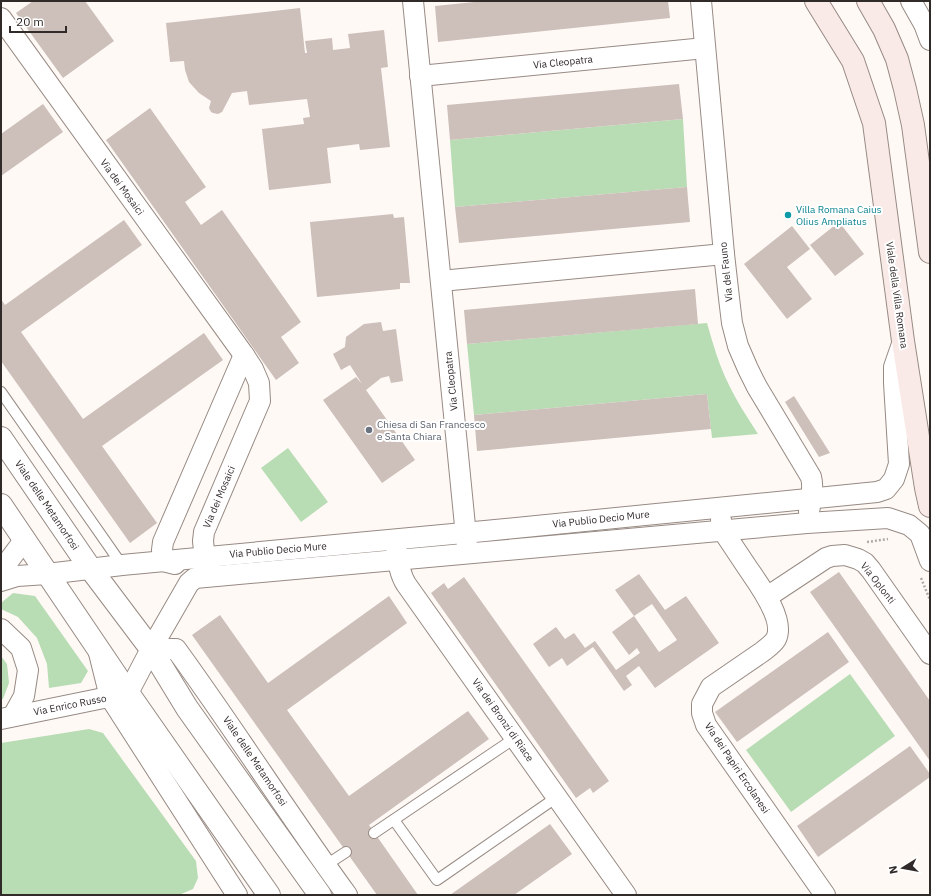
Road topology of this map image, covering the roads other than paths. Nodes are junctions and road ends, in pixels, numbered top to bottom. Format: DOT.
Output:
graph roads {
  1 [pos="413,1"];
  2 [pos="701,1"];
  3 [pos="816,1"];
  4 [pos="868,1"];
  5 [pos="911,1"];
  6 [pos="1,18"];
  7 [pos="930,40"];
  8 [pos="705,48"];
  9 [pos="420,76"];
  10 [pos="930,252"];
  11 [pos="724,254"];
  12 [pos="441,281"];
  13 [pos="903,341"];
  14 [pos="244,355"];
  15 [pos="1,392"];
  16 [pos="1,438"];
  17 [pos="811,499"];
  18 [pos="1,505"];
  19 [pos="930,506"];
  20 [pos="720,508"];
  21 [pos="807,523"];
  22 [pos="723,531"];
  23 [pos="466,532"];
  24 [pos="25,539"];
  25 [pos="395,539"];
  26 [pos="468,554"];
  27 [pos="204,557"];
  28 [pos="398,560"];
  29 [pos="163,561"];
  30 [pos="930,561"];
  31 [pos="122,565"];
  32 [pos="90,568"];
  33 [pos="1,571"];
  34 [pos="47,574"];
  35 [pos="206,577"];
  36 [pos="1,581"];
  37 [pos="184,592"];
  38 [pos="767,597"];
  39 [pos="1,629"];
  40 [pos="151,649"];
  41 [pos="930,654"];
  42 [pos="119,695"];
  43 [pos="7,717"];
  44 [pos="515,738"];
  45 [pos="557,797"];
  46 [pos="394,820"];
  47 [pos="374,833"];
  48 [pos="346,852"];
  49 [pos="317,871"];
  50 [pos="262,893"];
  51 [pos="236,895"];
  52 [pos="320,895"];
  53 [pos="347,895"];
  54 [pos="626,895"];
  55 [pos="825,895"];
  1 -- 9 [label="street, Via Cleopatra"];
  2 -- 8 [label="street, Via del Fauno"];
  3 -- 13 [label="main road, Viale della Villa Romana"];
  4 -- 10 [label="main road"];
  5 -- 7 [label="street"];
  6 -- 14 [label="street, Via dei Mosaici"];
  8 -- 9 [label="street, Via Cleopatra"];
  8 -- 11 [label="street, Via del Fauno"];
  9 -- 12 [label="street, Via Cleopatra"];
  11 -- 12 [label="street"];
  11 -- 17 [label="street, Via del Fauno"];
  12 -- 23 [label="street, Via Cleopatra"];
  13 -- 17 [label="street, Via Publio Decio Mure"];
  13 -- 19 [label="main road, Viale della Villa Romana"];
  14 -- 27 [label="street, Via dei Mosaici"];
  14 -- 29 [label="street"];
  15 -- 31 [label="lane"];
  16 -- 32 [label="street, Viale delle Metamorfosi"];
  17 -- 20 [label="street, Via Publio Decio Mure"];
  17 -- 21 [label="street, Via del Fauno"];
  18 -- 24 [label="street"];
  20 -- 22 [label="street"];
  20 -- 23 [label="street, Via Publio Decio Mure"];
  21 -- 22 [label="street, Via Publio Decio Mure"];
  21 -- 30 [label="street, Via Publio Decio Mure"];
  22 -- 26 [label="street, Via Publio Decio Mure"];
  22 -- 38 [label="street, Via dei Papiri Ercolanesi"];
  23 -- 25 [label="street, Via Publio Decio Mure"];
  23 -- 26 [label="street, Via Cleopatra"];
  24 -- 33 [label="street"];
  24 -- 34 [label="street"];
  25 -- 27 [label="street, Via Publio Decio Mure"];
  25 -- 28 [label="street, Via dei Bronzi di Riace"];
  26 -- 28 [label="street, Via Publio Decio Mure"];
  27 -- 29 [label="street, Via Publio Decio Mure"];
  27 -- 35 [label="street, Via dei Mosaici"];
  28 -- 35 [label="street, Via Publio Decio Mure"];
  28 -- 44 [label="street, Via dei Bronzi di Riace"];
  29 -- 31 [label="street, Via Publio Decio Mure"];
  29 -- 37 [label="street"];
  31 -- 32 [label="street, Via Publio Decio Mure"];
  32 -- 34 [label="street, Via Publio Decio Mure"];
  32 -- 40 [label="street, Viale delle Metamorfosi"];
  34 -- 36 [label="street"];
  34 -- 42 [label="street"];
  35 -- 37 [label="street, Via Publio Decio Mure"];
  37 -- 40 [label="street, Via Publio Decio Mure"];
  38 -- 41 [label="street, Via Oplonti"];
  38 -- 55 [label="street, Via dei Papiri Ercolanesi"];
  39 -- 43 [label="street, Via Enrico Russo"];
  40 -- 42 [label="street, Via Publio Decio Mure"];
  40 -- 49 [label="street, Viale delle Metamorfosi"];
  42 -- 43 [label="street, Via Enrico Russo"];
  42 -- 50 [label="street"];
  42 -- 51 [label="street"];
  44 -- 45 [label="street, Via dei Bronzi di Riace"];
  44 -- 46 [label="lane"];
  45 -- 46 [label="lane"];
  45 -- 54 [label="street, Via dei Bronzi di Riace"];
  46 -- 47 [label="lane"];
  48 -- 49 [label="lane"];
  49 -- 52 [label="street, Viale delle Metamorfosi"];
  49 -- 53 [label="street, Viale delle Metamorfosi"];
}
